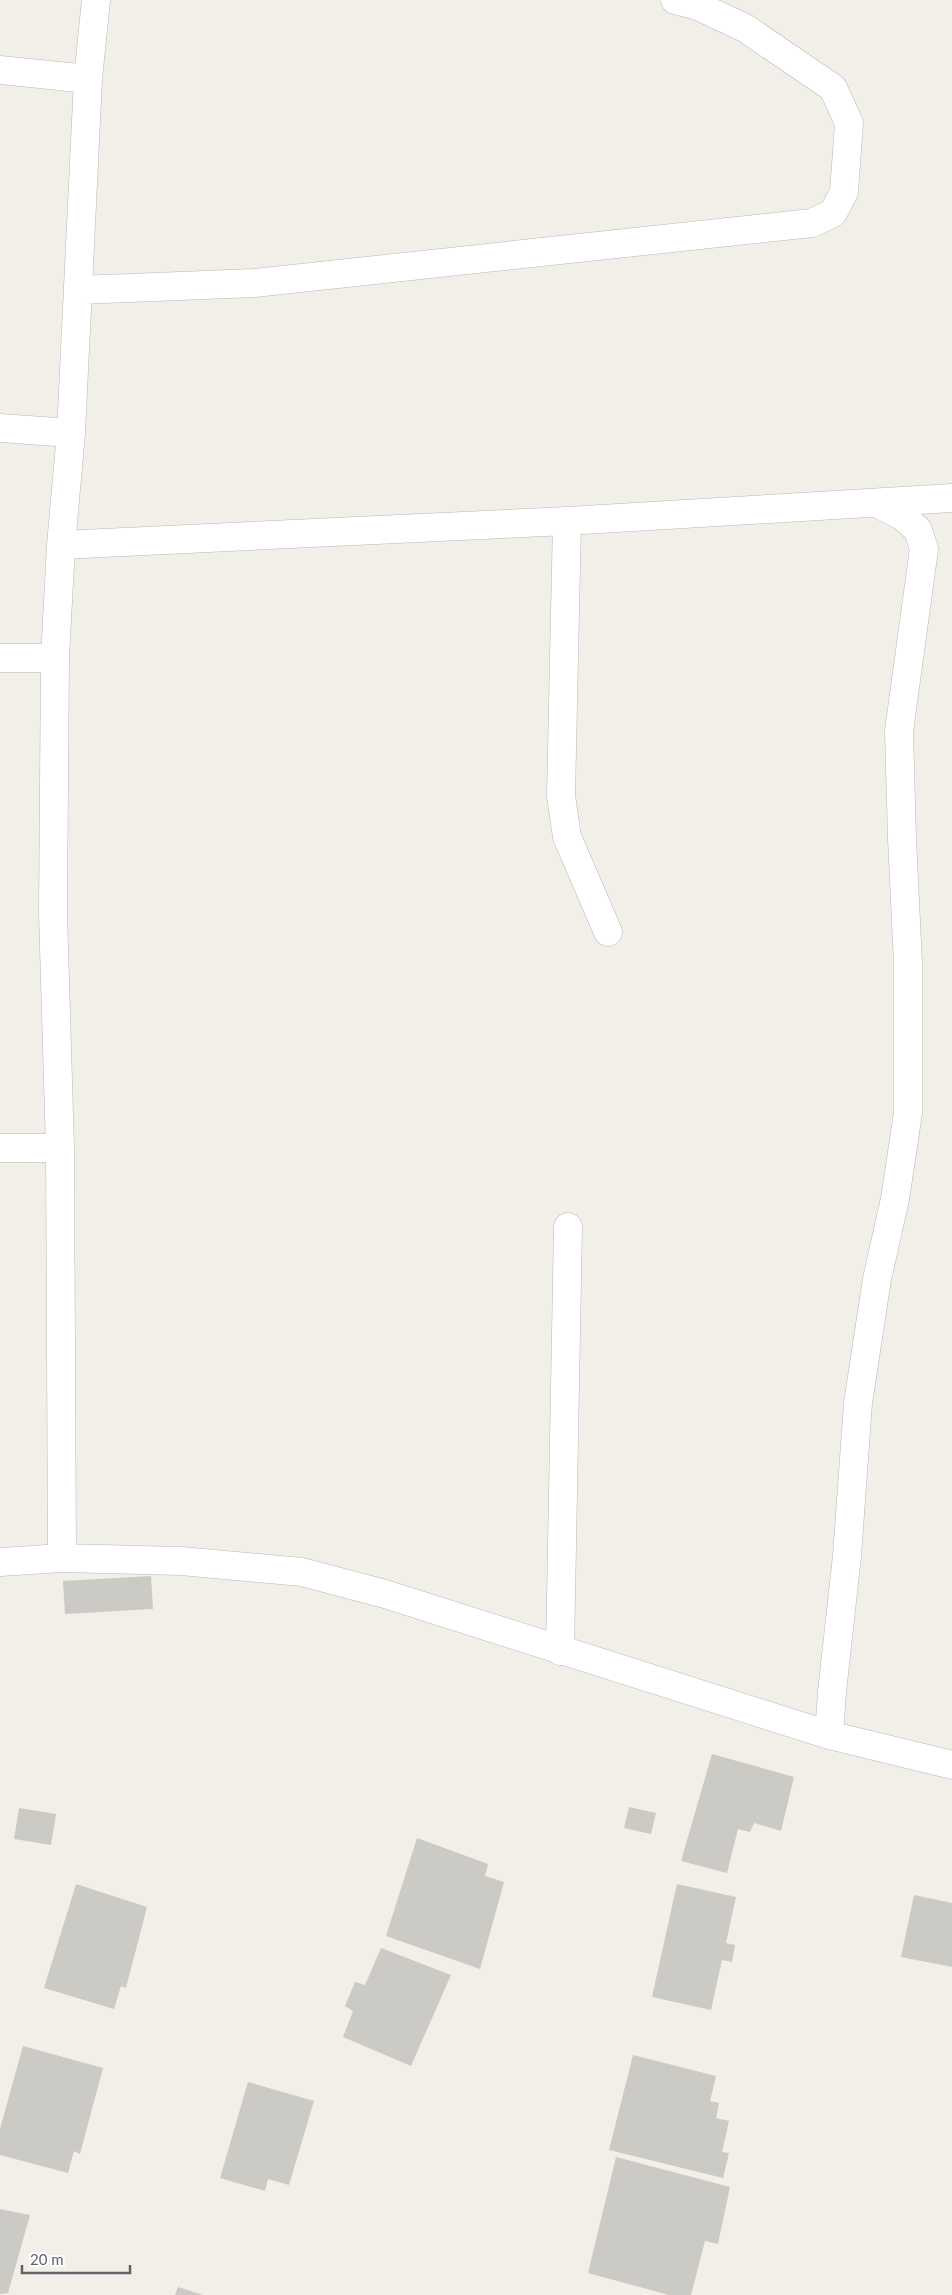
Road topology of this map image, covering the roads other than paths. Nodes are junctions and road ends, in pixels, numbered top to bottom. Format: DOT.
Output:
graph roads {
  1 [pos="96,0"];
  2 [pos="675,0"];
  3 [pos="0,70"];
  4 [pos="88,79"];
  5 [pos="78,290"];
  6 [pos="0,428"];
  7 [pos="70,433"];
  8 [pos="952,498"];
  9 [pos="877,503"];
  10 [pos="567,521"];
  11 [pos="61,545"];
  12 [pos="0,658"];
  13 [pos="55,658"];
  14 [pos="608,932"];
  15 [pos="0,1148"];
  16 [pos="60,1148"];
  17 [pos="568,1227"];
  18 [pos="62,1558"];
  19 [pos="0,1562"];
  20 [pos="560,1651"];
  21 [pos="829,1735"];
  22 [pos="952,1764"];
  1 -- 4 [label="street"];
  2 -- 5 [label="street"];
  3 -- 4 [label="street"];
  4 -- 5 [label="street"];
  5 -- 7 [label="street"];
  6 -- 7 [label="street"];
  7 -- 11 [label="street"];
  8 -- 9 [label="street"];
  9 -- 10 [label="street"];
  9 -- 21 [label="street"];
  10 -- 11 [label="street"];
  10 -- 14 [label="street"];
  11 -- 13 [label="street"];
  12 -- 13 [label="street"];
  13 -- 16 [label="street"];
  15 -- 16 [label="street"];
  16 -- 18 [label="street"];
  17 -- 20 [label="street"];
  18 -- 19 [label="street"];
  18 -- 20 [label="street"];
  20 -- 21 [label="street"];
  21 -- 22 [label="street"];
}
